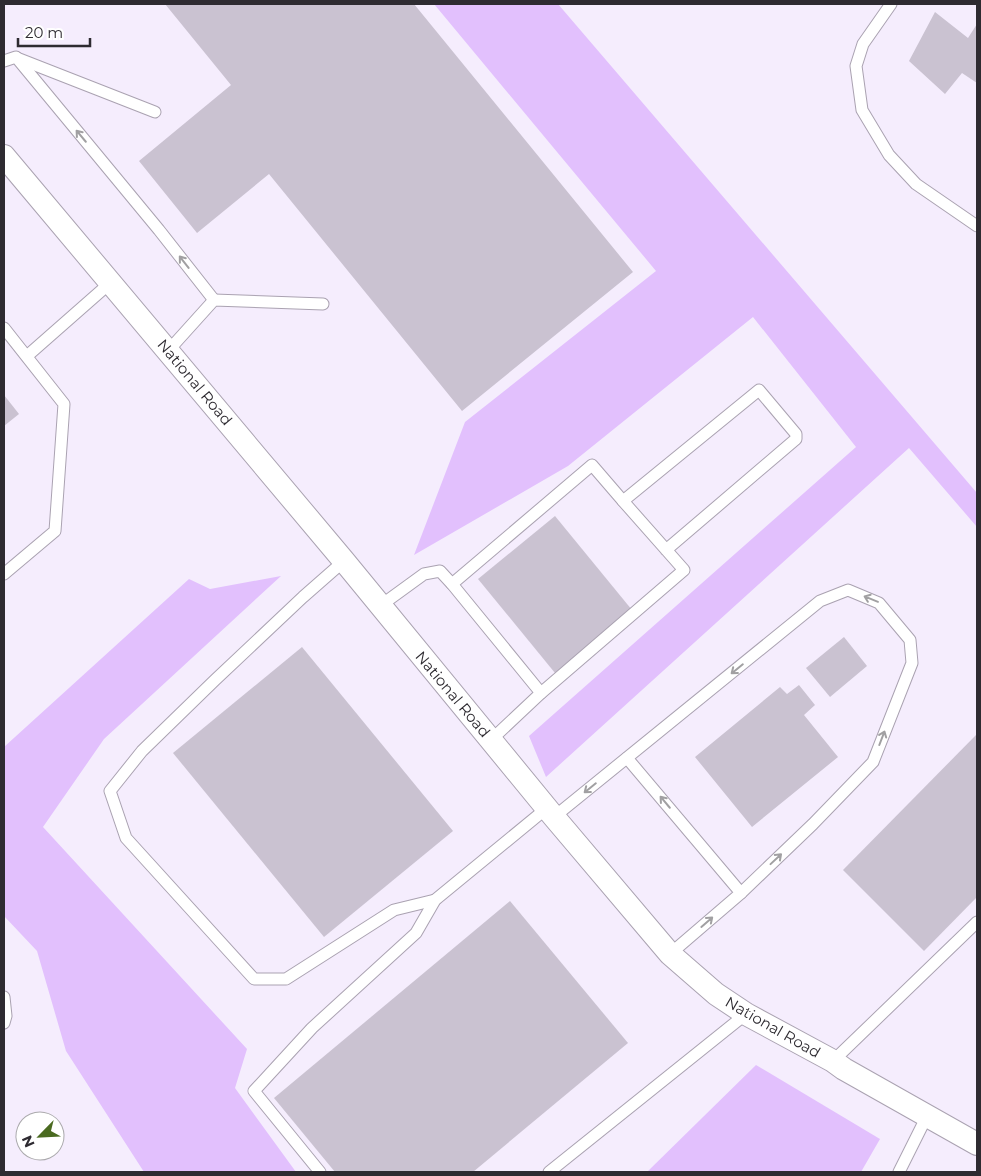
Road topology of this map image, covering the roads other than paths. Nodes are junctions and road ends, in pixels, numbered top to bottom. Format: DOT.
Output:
graph roads {
  1 [pos="891,4"];
  2 [pos="16,57"];
  3 [pos="4,61"];
  4 [pos="155,112"];
  5 [pos="4,156"];
  6 [pos="977,226"];
  7 [pos="110,283"];
  8 [pos="214,300"];
  9 [pos="323,304"];
  10 [pos="4,328"];
  11 [pos="168,351"];
  12 [pos="27,356"];
  13 [pos="623,501"];
  14 [pos="666,550"];
  15 [pos="344,561"];
  16 [pos="4,574"];
  17 [pos="452,584"];
  18 [pos="380,606"];
  19 [pos="541,693"];
  20 [pos="490,740"];
  21 [pos="627,758"];
  22 [pos="550,813"];
  23 [pos="741,893"];
  24 [pos="434,900"];
  25 [pos="977,922"];
  26 [pos="670,954"];
  27 [pos="4,997"];
  28 [pos="746,1014"];
  29 [pos="4,1023"];
  30 [pos="833,1061"];
  31 [pos="927,1116"];
  32 [pos="977,1144"];
  33 [pos="320,1172"];
  34 [pos="549,1172"];
  35 [pos="899,1172"];
  1 -- 6 [label="lane"];
  2 -- 3 [label="lane"];
  2 -- 4 [label="lane"];
  8 -- 2 [label="lane, one-way"];
  5 -- 7 [label="street, National Road"];
  7 -- 11 [label="street, National Road"];
  7 -- 12 [label="lane"];
  8 -- 9 [label="lane"];
  8 -- 11 [label="lane"];
  10 -- 12 [label="lane"];
  11 -- 15 [label="street, National Road"];
  12 -- 16 [label="lane"];
  13 -- 14 [label="lane"];
  13 -- 14 [label="lane"];
  13 -- 17 [label="lane"];
  14 -- 19 [label="lane"];
  15 -- 18 [label="street, National Road"];
  15 -- 24 [label="lane"];
  17 -- 18 [label="lane"];
  17 -- 19 [label="lane"];
  18 -- 20 [label="street, National Road"];
  19 -- 20 [label="lane"];
  20 -- 22 [label="street, National Road"];
  21 -- 22 [label="lane, one-way"];
  23 -- 21 [label="lane, one-way"];
  23 -- 21 [label="lane, one-way"];
  22 -- 24 [label="lane"];
  22 -- 26 [label="street, National Road"];
  26 -- 23 [label="lane, one-way"];
  24 -- 33 [label="lane"];
  25 -- 30 [label="lane"];
  26 -- 28 [label="street, National Road"];
  27 -- 29 [label="lane"];
  28 -- 30 [label="street, National Road"];
  28 -- 34 [label="lane"];
  30 -- 31 [label="street, National Road"];
  31 -- 32 [label="street, National Road"];
  31 -- 35 [label="lane"];
}
